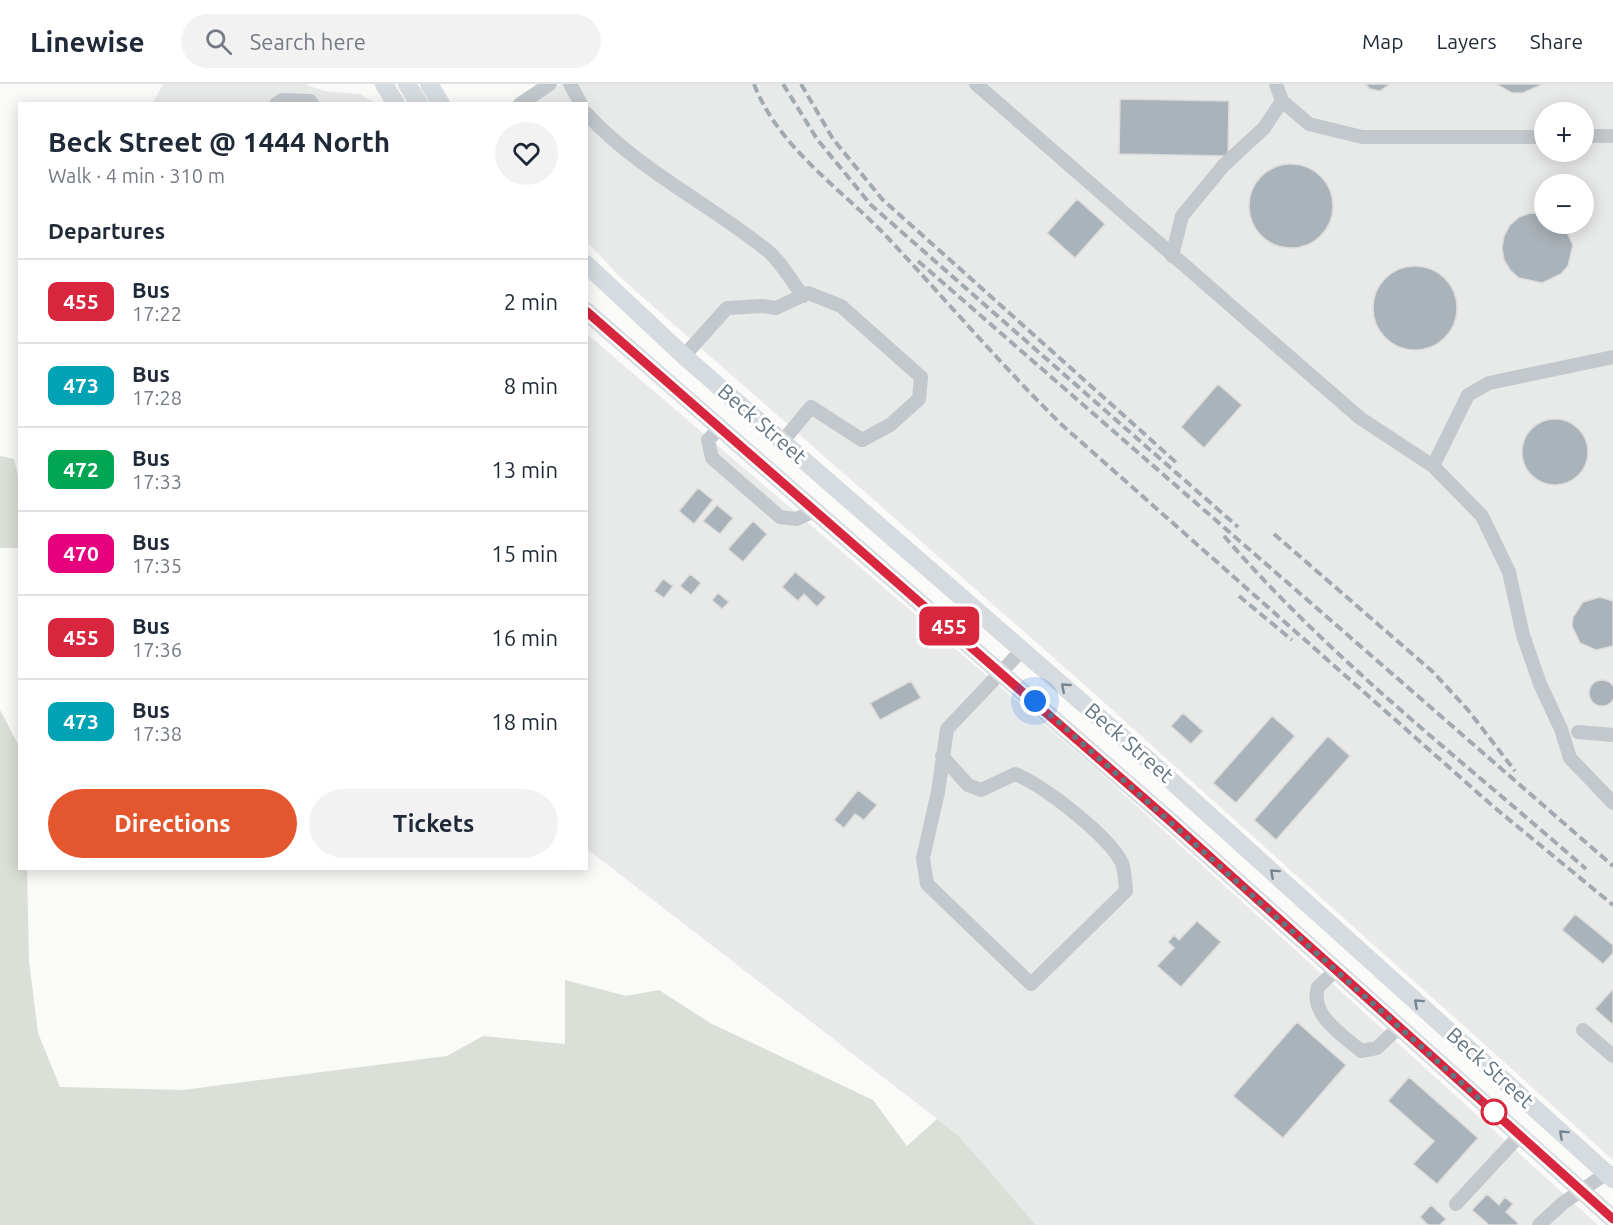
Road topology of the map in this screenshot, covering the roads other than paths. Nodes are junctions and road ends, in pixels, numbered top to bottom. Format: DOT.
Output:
graph roads {
  1 [pos="384,84"];
  2 [pos="407,84"];
  3 [pos="429,84"];
  4 [pos="550,84"];
  5 [pos="570,84"];
  6 [pos="976,84"];
  7 [pos="1276,84"];
  8 [pos="1282,101"];
  9 [pos="279,102"];
  10 [pos="311,102"];
  11 [pos="395,102"];
  12 [pos="418,102"];
  13 [pos="440,102"];
  14 [pos="523,102"];
  15 [pos="580,102"];
  16 [pos="588,115"];
  17 [pos="1534,136"];
  18 [pos="1594,136"];
  19 [pos="1613,136"];
  20 [pos="1172,256"];
  21 [pos="588,266"];
  22 [pos="588,278"];
  23 [pos="616,292"];
  24 [pos="802,296"];
  25 [pos="588,313"];
  26 [pos="684,356"];
  27 [pos="1613,357"];
  28 [pos="721,427"];
  29 [pos="782,442"];
  30 [pos="1433,466"];
  31 [pos="817,510"];
  32 [pos="1022,650"];
  33 [pos="1001,671"];
  34 [pos="1578,732"];
  35 [pos="1613,735"];
  36 [pos="942,756"];
  37 [pos="1613,803"];
  38 [pos="1336,970"];
  39 [pos="1399,1027"];
  40 [pos="1583,1030"];
  41 [pos="1613,1056"];
  42 [pos="1520,1136"];
  43 [pos="1611,1175"];
  44 [pos="1581,1190"];
  45 [pos="1456,1204"];
  46 [pos="1613,1219"];
  47 [pos="1539,1225"];
  1 -- 11 [label="main road"];
  2 -- 12 [label="main road"];
  3 -- 13 [label="main road"];
  4 -- 14 [label="lane"];
  5 -- 15 [label="lane"];
  6 -- 20 [label="lane"];
  7 -- 8 [label="lane"];
  8 -- 17 [label="lane"];
  8 -- 20 [label="lane"];
  9 -- 10 [label="lane"];
  16 -- 24 [label="lane"];
  18 -- 19 [label="lane"];
  20 -- 30 [label="lane"];
  21 -- 23 [label="main road, Beck Street"];
  22 -- 23 [label="main road"];
  23 -- 26 [label="main road, Beck Street"];
  24 -- 26 [label="lane"];
  24 -- 29 [label="lane"];
  25 -- 28 [label="main road, Beck Street"];
  26 -- 29 [label="main road, Beck Street"];
  27 -- 30 [label="lane"];
  28 -- 31 [label="main road, Beck Street"];
  28 -- 31 [label="lane"];
  29 -- 32 [label="main road, Beck Street"];
  30 -- 37 [label="lane"];
  31 -- 33 [label="main road, Beck Street"];
  32 -- 33 [label="lane"];
  43 -- 32 [label="main road, Beck Street, one-way"];
  33 -- 36 [label="lane"];
  33 -- 38 [label="main road, Beck Street"];
  34 -- 35 [label="lane"];
  36 -- 36 [label="lane"];
  38 -- 39 [label="main road, Beck Street"];
  38 -- 39 [label="lane"];
  39 -- 42 [label="main road, Beck Street"];
  40 -- 41 [label="lane"];
  42 -- 44 [label="main road, Beck Street"];
  42 -- 45 [label="lane"];
  43 -- 44 [label="lane"];
  44 -- 46 [label="main road, Beck Street"];
  44 -- 47 [label="lane"];
}
